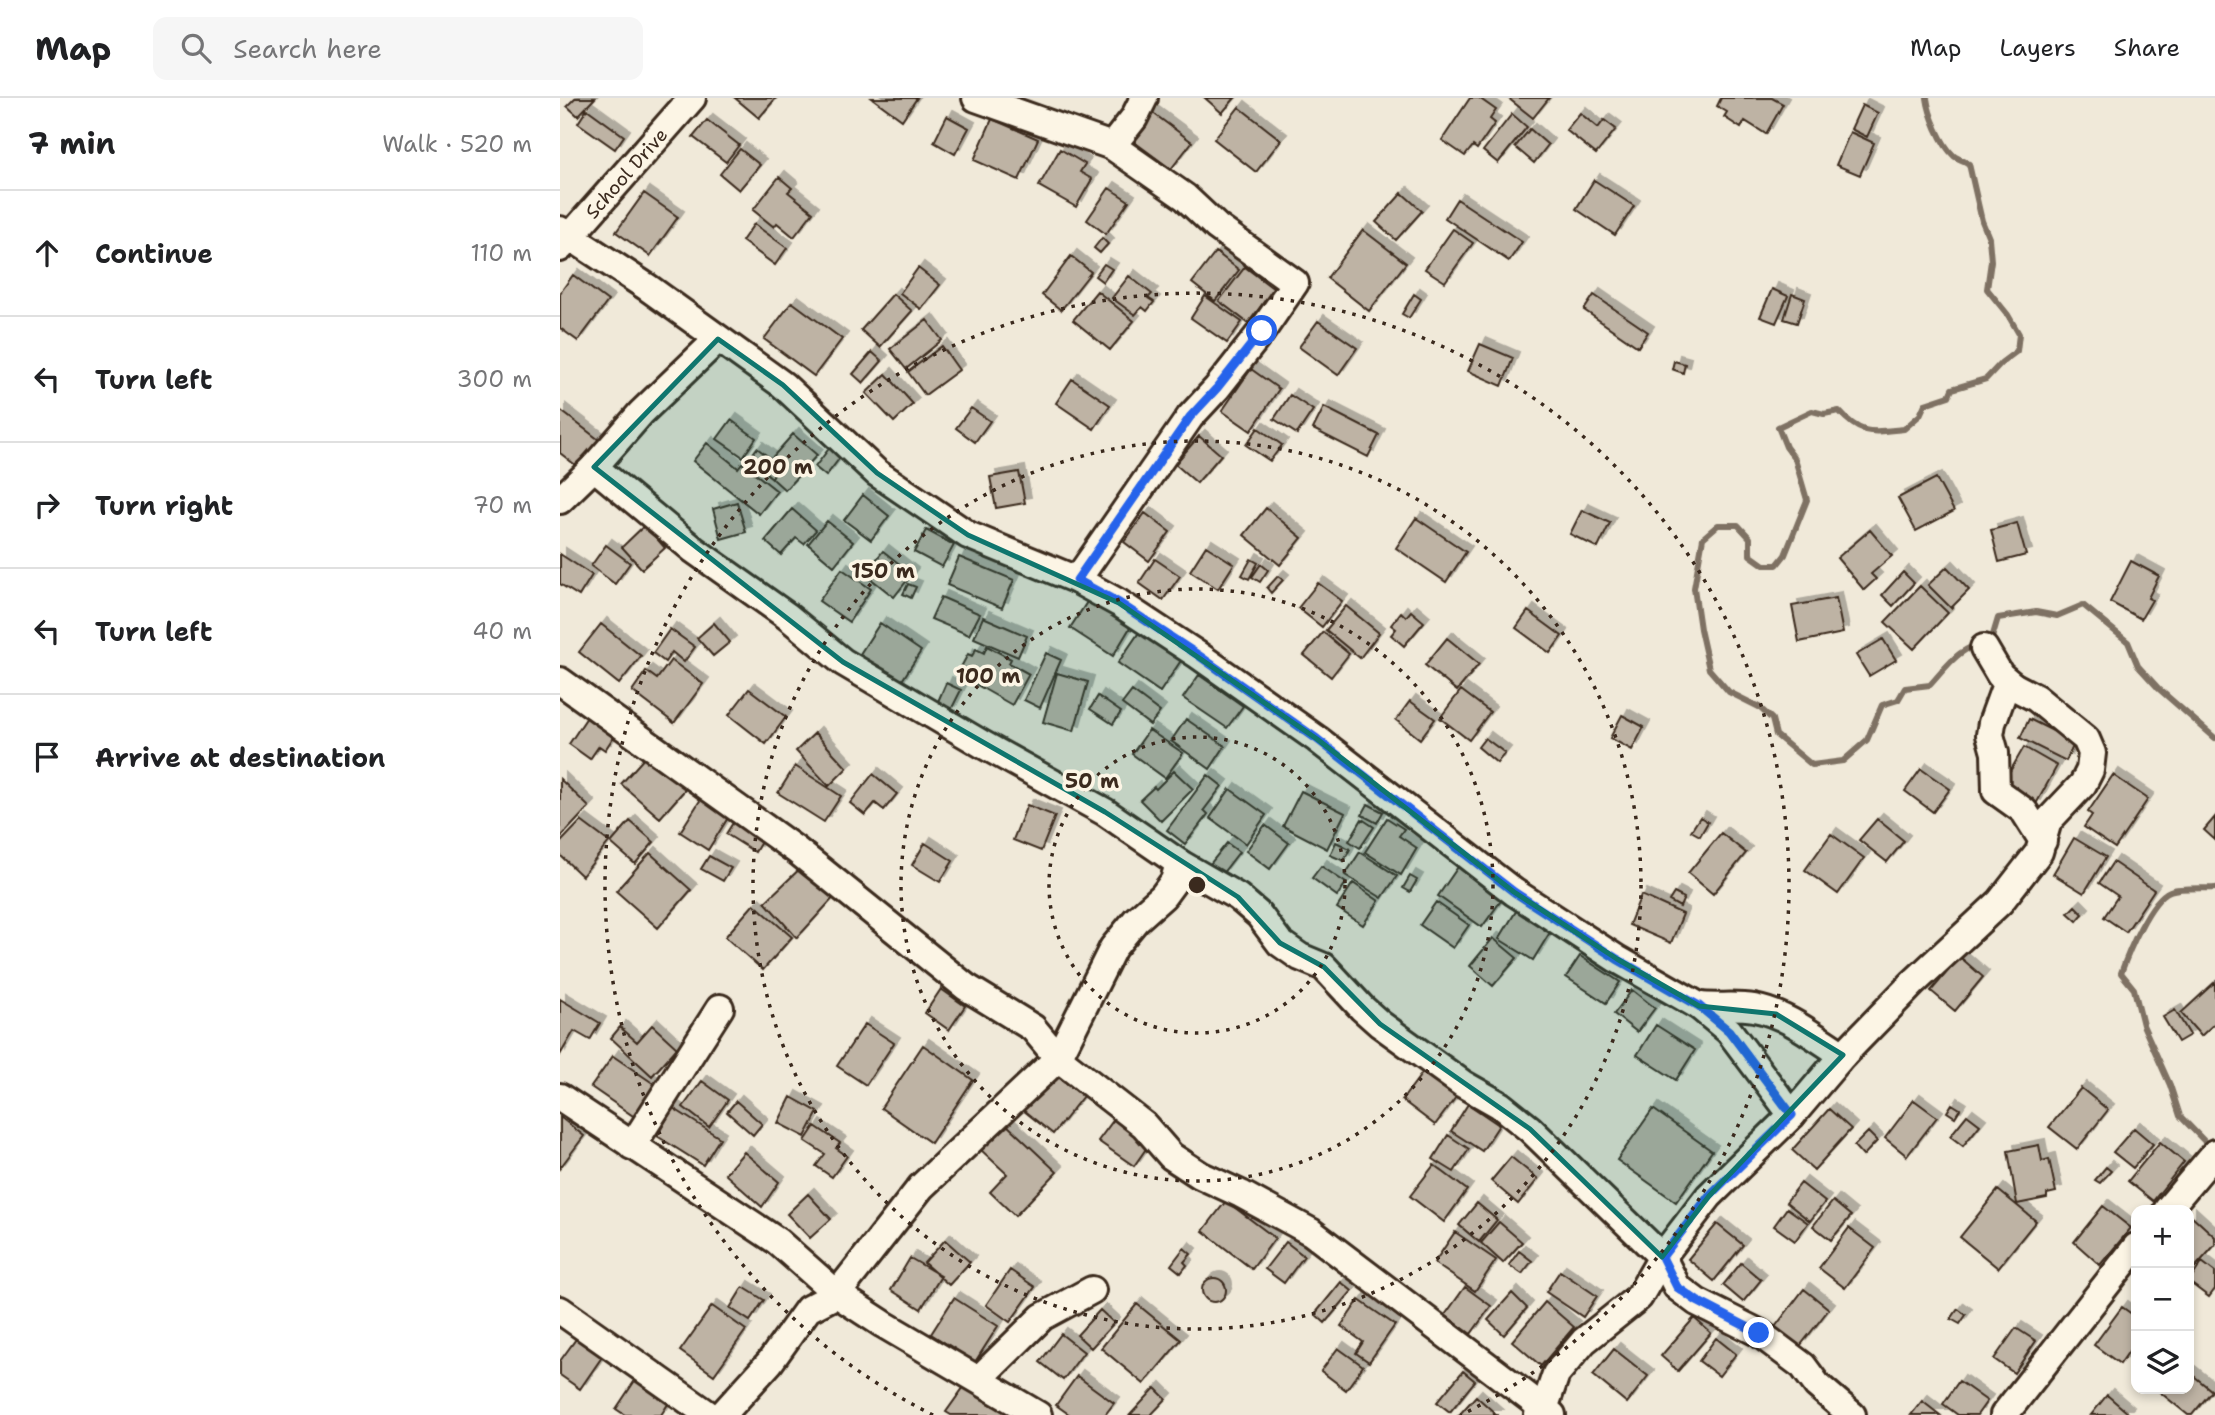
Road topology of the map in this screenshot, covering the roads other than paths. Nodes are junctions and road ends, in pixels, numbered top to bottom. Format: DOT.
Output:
graph roads {
  1 [pos="692,98"];
  2 [pos="976,98"];
  3 [pos="1144,98"];
  4 [pos="1112,146"];
  5 [pos="564,238"];
  6 [pos="718,339"];
  7 [pos="594,467"];
  8 [pos="560,500"];
  9 [pos="1077,580"];
  10 [pos="1984,648"];
  11 [pos="560,681"];
  12 [pos="2013,686"];
  13 [pos="2043,841"];
  14 [pos="1179,863"];
  15 [pos="1699,1006"];
  16 [pos="720,1008"];
  17 [pos="1843,1055"];
  18 [pos="1058,1058"];
  19 [pos="560,1097"];
  20 [pos="1792,1115"];
  21 [pos="632,1146"];
  22 [pos="2213,1155"];
  23 [pos="2171,1205"];
  24 [pos="2131,1253"];
  25 [pos="1662,1257"];
  26 [pos="1092,1290"];
  27 [pos="837,1294"];
  28 [pos="560,1310"];
  29 [pos="979,1379"];
  30 [pos="1545,1413"];
  31 [pos="709,1415"];
  32 [pos="722,1415"];
  33 [pos="1038,1415"];
  34 [pos="1852,1415"];
  35 [pos="2004,1415"];
  1 -- 5 [label="street, School Drive"];
  2 -- 4 [label="street"];
  3 -- 4 [label="street"];
  4 -- 9 [label="street"];
  5 -- 6 [label="street"];
  6 -- 7 [label="street"];
  6 -- 9 [label="street"];
  7 -- 8 [label="street"];
  7 -- 14 [label="street"];
  9 -- 15 [label="street"];
  10 -- 12 [label="street"];
  11 -- 18 [label="street"];
  12 -- 13 [label="street"];
  12 -- 13 [label="street"];
  13 -- 17 [label="street"];
  14 -- 18 [label="street"];
  14 -- 25 [label="street"];
  15 -- 17 [label="street"];
  15 -- 20 [label="street"];
  16 -- 21 [label="street"];
  17 -- 20 [label="street"];
  18 -- 27 [label="street"];
  18 -- 30 [label="street"];
  19 -- 21 [label="street"];
  20 -- 25 [label="street"];
  21 -- 27 [label="street"];
  22 -- 23 [label="street"];
  24 -- 35 [label="street"];
  25 -- 30 [label="street"];
  25 -- 34 [label="street"];
  26 -- 29 [label="street"];
  27 -- 29 [label="street"];
  27 -- 32 [label="street"];
  28 -- 31 [label="street"];
  29 -- 33 [label="street"];
}
